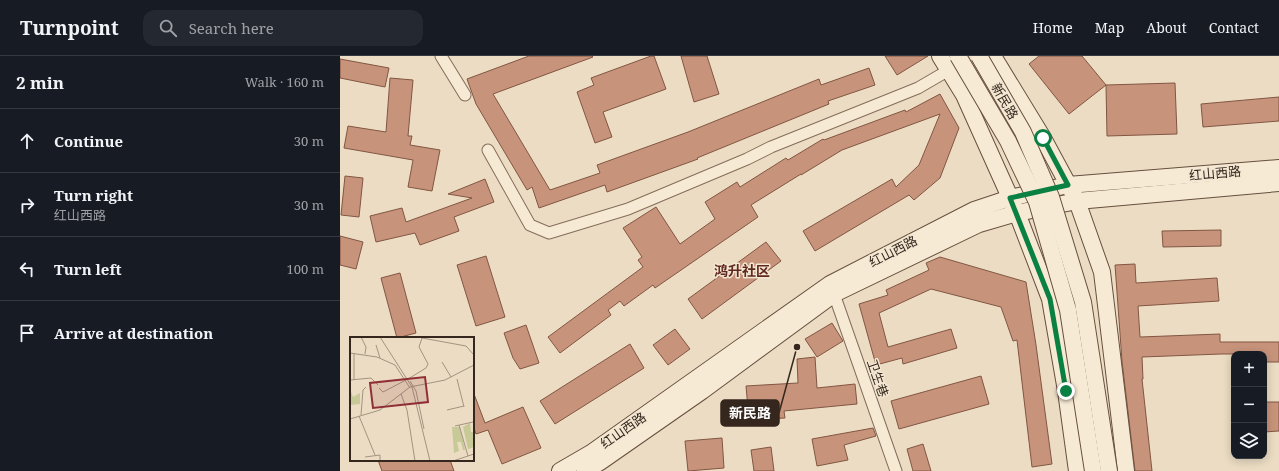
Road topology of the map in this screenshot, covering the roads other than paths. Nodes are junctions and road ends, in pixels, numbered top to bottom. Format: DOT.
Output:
graph roads {
  1 [pos="441,56"];
  2 [pos="940,56"];
  3 [pos="958,56"];
  4 [pos="979,56"];
  5 [pos="992,56"];
  6 [pos="949,70"];
  7 [pos="465,95"];
  8 [pos="488,150"];
  9 [pos="1279,168"];
  10 [pos="1279,183"];
  11 [pos="1068,185"];
  12 [pos="1010,198"];
  13 [pos="1077,201"];
  14 [pos="1017,213"];
  15 [pos="834,294"];
  16 [pos="560,471"];
  17 [pos="585,471"];
  18 [pos="896,471"];
  19 [pos="1077,471"];
  20 [pos="1093,471"];
  21 [pos="1109,471"];
  22 [pos="1126,471"];
  1 -- 7 [label="street"];
  2 -- 6 [label="main road"];
  3 -- 20 [label="main road, 新民路, bridge"];
  4 -- 21 [label="main road, 新民路, bridge"];
  5 -- 11 [label="main road"];
  6 -- 8 [label="street"];
  6 -- 12 [label="main road"];
  9 -- 11 [label="main road, 红山西路"];
  10 -- 13 [label="main road, 红山西路"];
  11 -- 12 [label="main road, 红山西路"];
  11 -- 13 [label="main road"];
  12 -- 14 [label="main road"];
  12 -- 16 [label="main road, 红山西路"];
  13 -- 14 [label="main road, 红山西路"];
  13 -- 22 [label="main road"];
  14 -- 15 [label="main road, 红山西路"];
  14 -- 19 [label="main road"];
  15 -- 17 [label="main road, 红山西路"];
  15 -- 18 [label="street, 卫生巷"];
}
